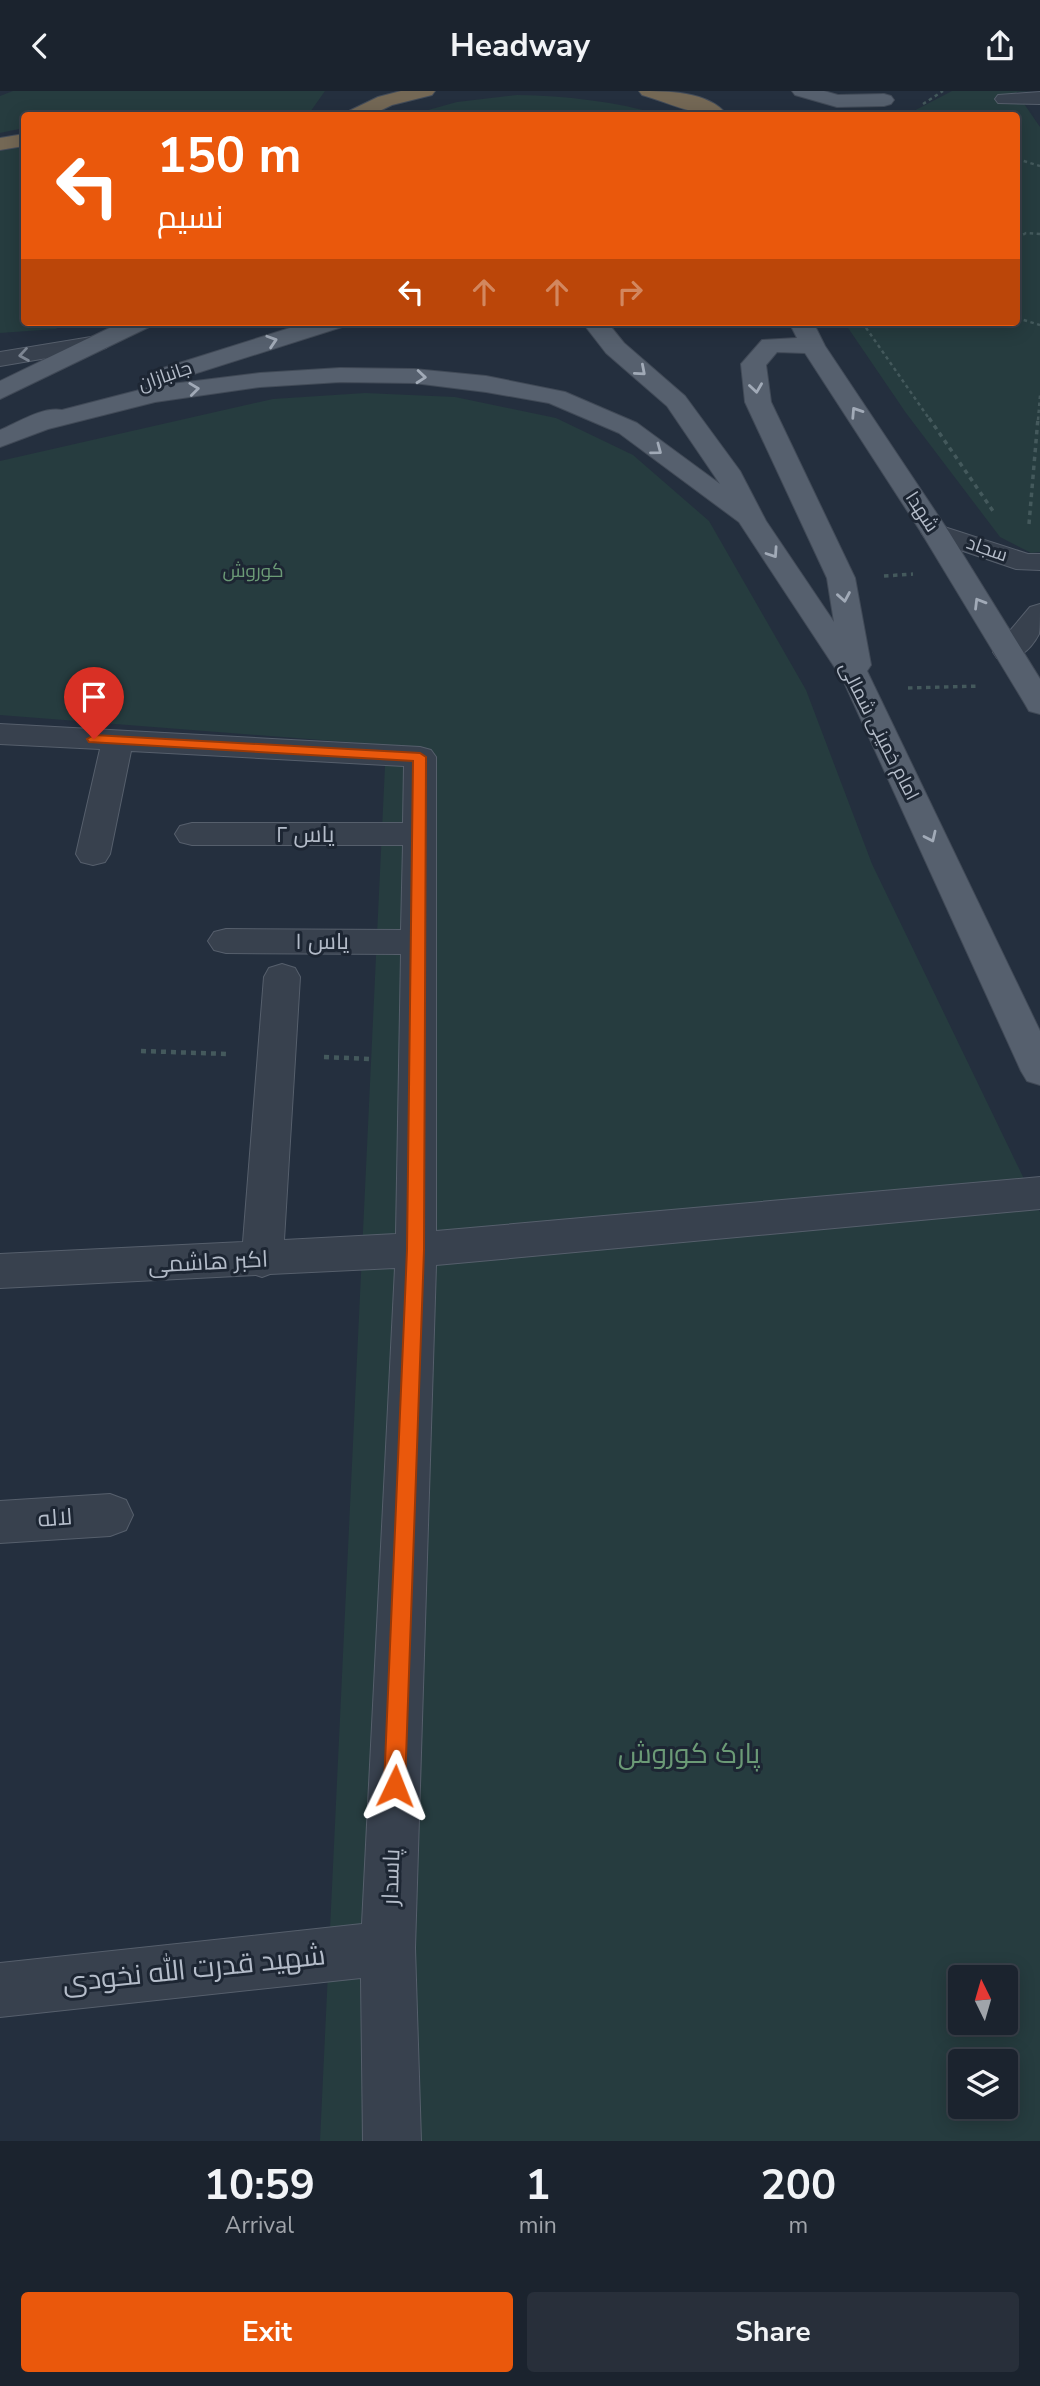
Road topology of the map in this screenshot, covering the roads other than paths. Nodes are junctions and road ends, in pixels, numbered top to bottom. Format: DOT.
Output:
graph roads {
  1 [pos="352,91"];
  2 [pos="425,91"];
  3 [pos="802,91"];
  4 [pos="907,91"];
  5 [pos="655,92"];
  6 [pos="1040,98"];
  7 [pos="1005,99"];
  8 [pos="884,100"];
  9 [pos="344,112"];
  10 [pos="362,112"];
  11 [pos="711,112"];
  12 [pos="866,112"];
  13 [pos="21,140"];
  14 [pos="0,144"];
  15 [pos="133,326"];
  16 [pos="306,326"];
  17 [pos="597,326"];
  18 [pos="807,334"];
  19 [pos="97,343"];
  20 [pos="0,359"];
  21 [pos="0,391"];
  22 [pos="32,425"];
  23 [pos="0,439"];
  24 [pos="752,521"];
  25 [pos="935,531"];
  26 [pos="1032,555"];
  27 [pos="1040,613"];
  28 [pos="1008,652"];
  29 [pos="860,685"];
  30 [pos="1035,694"];
  31 [pos="0,734"];
  32 [pos="118,740"];
  33 [pos="192,834"];
  34 [pos="418,834"];
  35 [pos="93,854"];
  36 [pos="226,941"];
  37 [pos="417,942"];
  38 [pos="282,977"];
  39 [pos="1040,1072"];
  40 [pos="1040,1193"];
  41 [pos="416,1250"];
  42 [pos="262,1260"];
  43 [pos="0,1271"];
  44 [pos="110,1515"];
  45 [pos="0,1522"];
  46 [pos="388,1948"];
  47 [pos="0,1990"];
  48 [pos="392,2141"];
  1 -- 9 [label="highway"];
  2 -- 10 [label="highway"];
  3 -- 8 [label="main road"];
  4 -- 8 [label="main road"];
  5 -- 11 [label="highway"];
  6 -- 7 [label="street"];
  8 -- 12 [label="main road"];
  13 -- 14 [label="highway"];
  15 -- 19 [label="main road"];
  22 -- 16 [label="main road, جانبازان, one-way"];
  17 -- 24 [label="main road, امام خمینی شمالی, one-way"];
  25 -- 18 [label="main road, شهدا, one-way"];
  18 -- 29 [label="main road, one-way"];
  19 -- 20 [label="street, one-way"];
  19 -- 21 [label="main road"];
  22 -- 23 [label="main road, جانبازان"];
  22 -- 24 [label="main road, one-way"];
  24 -- 29 [label="main road, امام خمینی شمالی, one-way"];
  25 -- 26 [label="street, سجاد"];
  28 -- 25 [label="main road, شهدا, one-way"];
  27 -- 28 [label="street"];
  28 -- 30 [label="main road, شهدا"];
  29 -- 39 [label="main road, امام خمینی شمالی, one-way"];
  31 -- 32 [label="street"];
  32 -- 34 [label="street, پاسدار"];
  32 -- 35 [label="street"];
  33 -- 34 [label="street, یاس ۲"];
  34 -- 37 [label="street, پاسدار"];
  36 -- 37 [label="street, یاس ۱"];
  37 -- 41 [label="street, پاسدار"];
  38 -- 42 [label="street"];
  40 -- 41 [label="street, اکبر هاشمی"];
  41 -- 42 [label="street, اکبر هاشمی"];
  41 -- 46 [label="street, پاسدار"];
  42 -- 43 [label="street, اکبر هاشمی"];
  44 -- 45 [label="street, لاله"];
  46 -- 47 [label="street, شهید قدرت الله نخودی"];
  46 -- 48 [label="street, پاسدار"];
}
